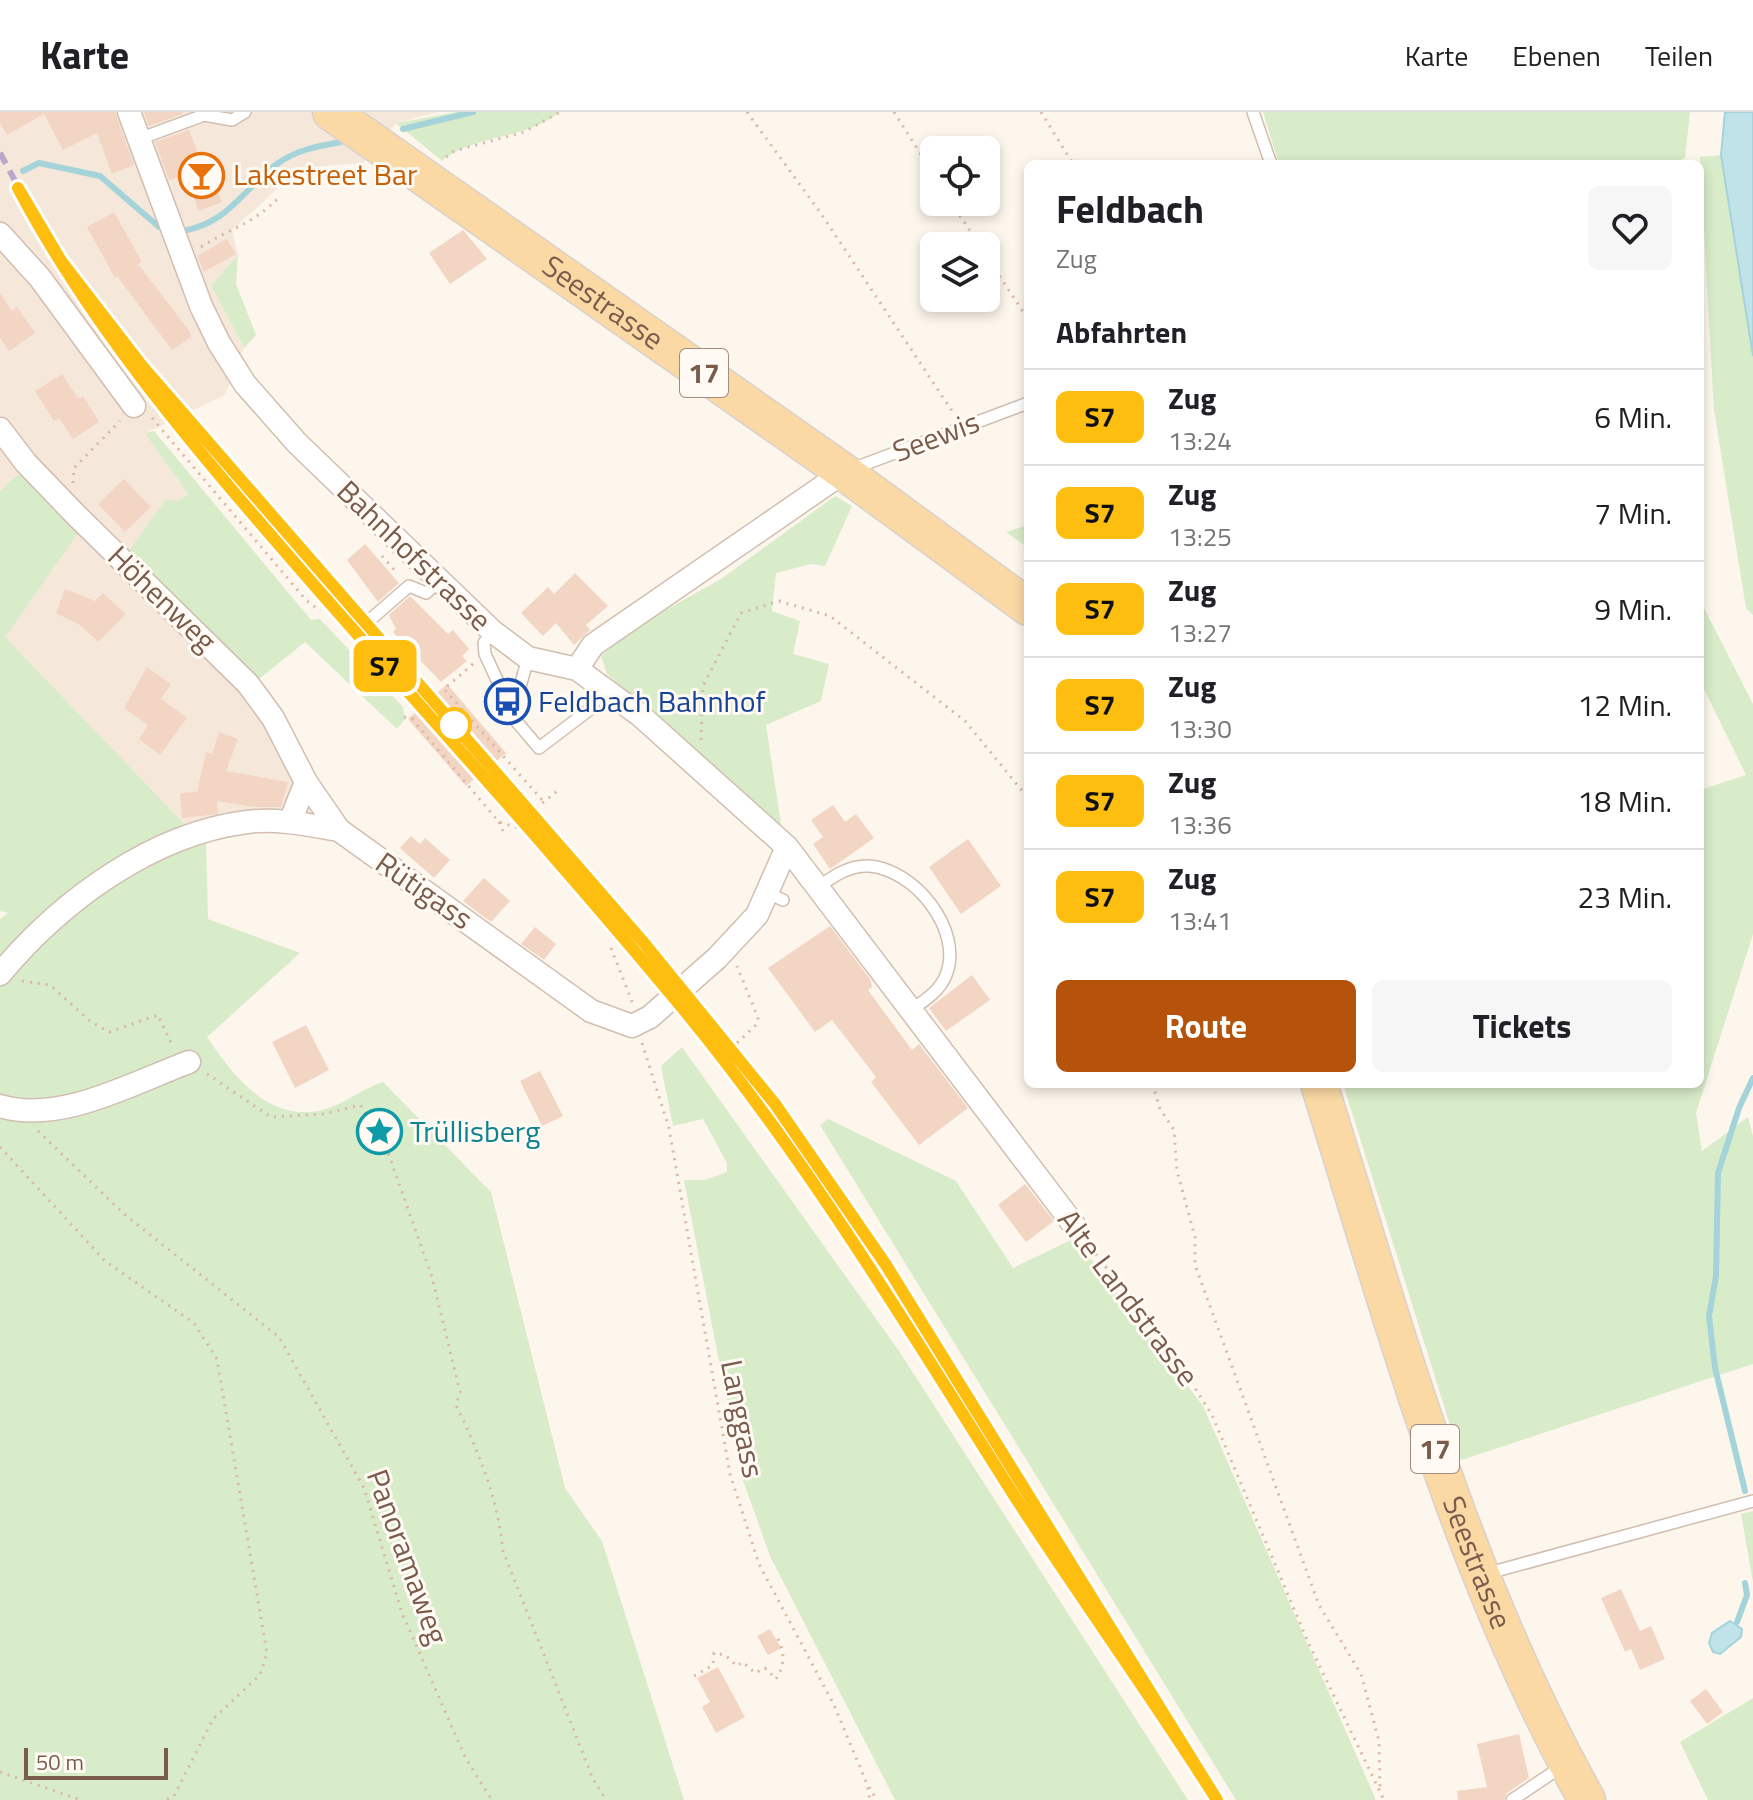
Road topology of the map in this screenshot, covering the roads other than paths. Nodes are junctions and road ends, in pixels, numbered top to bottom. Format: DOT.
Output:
graph roads {
  1 [pos="129,112"];
  2 [pos="245,112"];
  3 [pos="331,112"];
  4 [pos="1253,112"];
  5 [pos="139,139"];
  6 [pos="1270,160"];
  7 [pos="0,234"];
  8 [pos="1024,404"];
  9 [pos="134,406"];
  10 [pos="0,429"];
  11 [pos="844,472"];
  12 [pos="439,581"];
  13 [pos="1024,604"];
  14 [pos="371,619"];
  15 [pos="492,631"];
  16 [pos="528,658"];
  17 [pos="577,669"];
  18 [pos="604,689"];
  19 [pos="516,721"];
  20 [pos="306,782"];
  21 [pos="290,822"];
  22 [pos="339,830"];
  23 [pos="787,847"];
  24 [pos="818,887"];
  25 [pos="0,974"];
  26 [pos="911,1010"];
  27 [pos="189,1062"];
  28 [pos="1320,1088"];
  29 [pos="0,1106"];
  30 [pos="1074,1225"];
  31 [pos="1753,1501"];
  32 [pos="1480,1576"];
  33 [pos="1567,1763"];
  34 [pos="1512,1800"];
  35 [pos="1587,1800"];
  1 -- 5 [label="street, Bahnhofstrasse"];
  2 -- 5 [label="lane"];
  3 -- 11 [label="main road, Seestrasse / 17"];
  4 -- 6 [label="lane"];
  5 -- 12 [label="street, Bahnhofstrasse"];
  7 -- 9 [label="street"];
  8 -- 11 [label="lane, Seewis"];
  10 -- 20 [label="street, Höhenweg"];
  11 -- 13 [label="main road, Seestrasse / 17"];
  11 -- 17 [label="street"];
  12 -- 14 [label="lane"];
  12 -- 15 [label="street, Bahnhofstrasse"];
  15 -- 16 [label="street, Bahnhofstrasse"];
  15 -- 19 [label="lane"];
  16 -- 17 [label="street, Bahnhofstrasse"];
  16 -- 19 [label="lane"];
  17 -- 18 [label="street, Alte Landstrasse"];
  18 -- 19 [label="lane"];
  18 -- 23 [label="street, Alte Landstrasse"];
  20 -- 21 [label="street"];
  20 -- 22 [label="street, Höhenweg"];
  21 -- 22 [label="street, Rütigass"];
  21 -- 25 [label="street, Rütigass"];
  22 -- 23 [label="street, Rütigass, bridge"];
  23 -- 24 [label="street, Alte Landstrasse"];
  24 -- 26 [label="street, Alte Landstrasse"];
  24 -- 26 [label="lane"];
  26 -- 30 [label="street, Alte Landstrasse"];
  27 -- 29 [label="street"];
  28 -- 32 [label="main road, Seestrasse / 17"];
  31 -- 32 [label="lane"];
  32 -- 33 [label="main road, Seestrasse / 17"];
  33 -- 34 [label="lane"];
  33 -- 35 [label="main road, Seestrasse / 17"];
}
